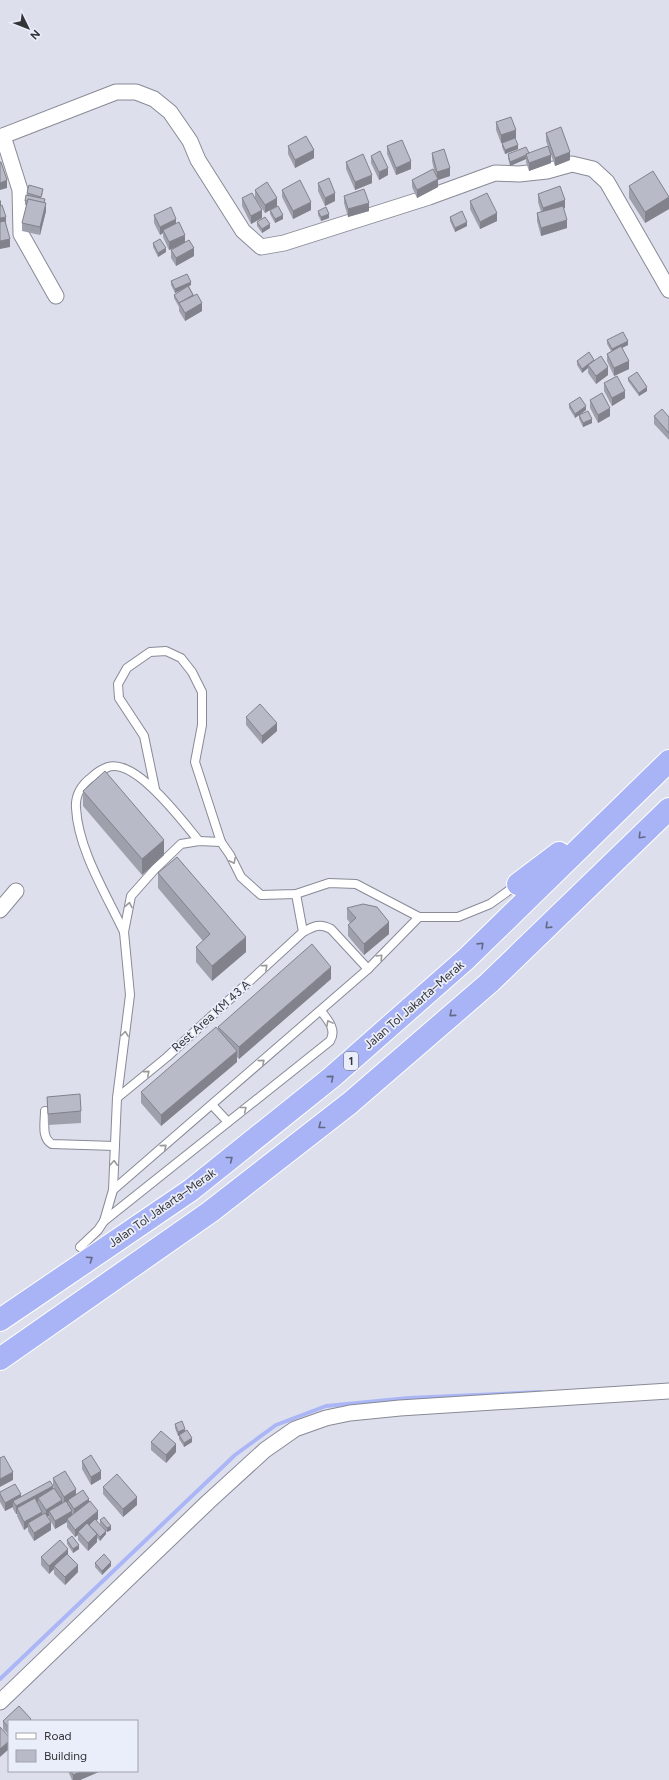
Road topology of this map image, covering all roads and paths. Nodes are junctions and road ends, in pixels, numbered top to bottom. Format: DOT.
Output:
graph roads {
  1 [pos="1,137"];
  2 [pos="669,290"];
  3 [pos="56,296"];
  4 [pos="669,753"];
  5 [pos="669,761"];
  6 [pos="154,789"];
  7 [pos="669,808"];
  8 [pos="199,841"];
  9 [pos="221,842"];
  10 [pos="518,884"];
  11 [pos="16,891"];
  12 [pos="296,894"];
  13 [pos="0,910"];
  14 [pos="419,917"];
  15 [pos="124,932"];
  16 [pos="303,932"];
  17 [pos="368,970"];
  18 [pos="321,1011"];
  19 [pos="117,1098"];
  20 [pos="213,1106"];
  21 [pos="45,1111"];
  22 [pos="228,1122"];
  23 [pos="115,1146"];
  24 [pos="113,1190"];
  25 [pos="104,1221"];
  26 [pos="80,1248"];
  27 [pos="0,1305"];
  28 [pos="0,1320"];
  29 [pos="0,1359"];
  30 [pos="669,1391"];
  31 [pos="0,1702"];
  1 -- 2 [label="street"];
  1 -- 3 [label="street"];
  4 -- 10 [label="highway"];
  28 -- 5 [label="highway, Jalan Tol Jakarta–Merak / 1, one-way"];
  6 -- 8 [label="lane"];
  6 -- 9 [label="lane"];
  6 -- 15 [label="lane"];
  7 -- 29 [label="highway, one-way"];
  8 -- 9 [label="lane"];
  15 -- 8 [label="lane, one-way"];
  9 -- 12 [label="lane, one-way"];
  10 -- 14 [label="lane"];
  11 -- 13 [label="street"];
  12 -- 14 [label="lane"];
  12 -- 16 [label="lane"];
  17 -- 14 [label="lane, one-way"];
  19 -- 15 [label="lane, one-way"];
  16 -- 17 [label="lane, Rest Area KM 43 A"];
  19 -- 16 [label="lane, Rest Area KM 43 A, one-way"];
  17 -- 18 [label="lane"];
  20 -- 18 [label="lane, one-way"];
  22 -- 18 [label="lane, one-way"];
  19 -- 23 [label="lane"];
  20 -- 22 [label="lane"];
  24 -- 20 [label="lane, one-way"];
  21 -- 23 [label="lane"];
  22 -- 25 [label="lane"];
  24 -- 23 [label="lane, one-way"];
  24 -- 25 [label="lane"];
  25 -- 26 [label="lane"];
  26 -- 27 [label="highway"];
  30 -- 31 [label="street"];
}
